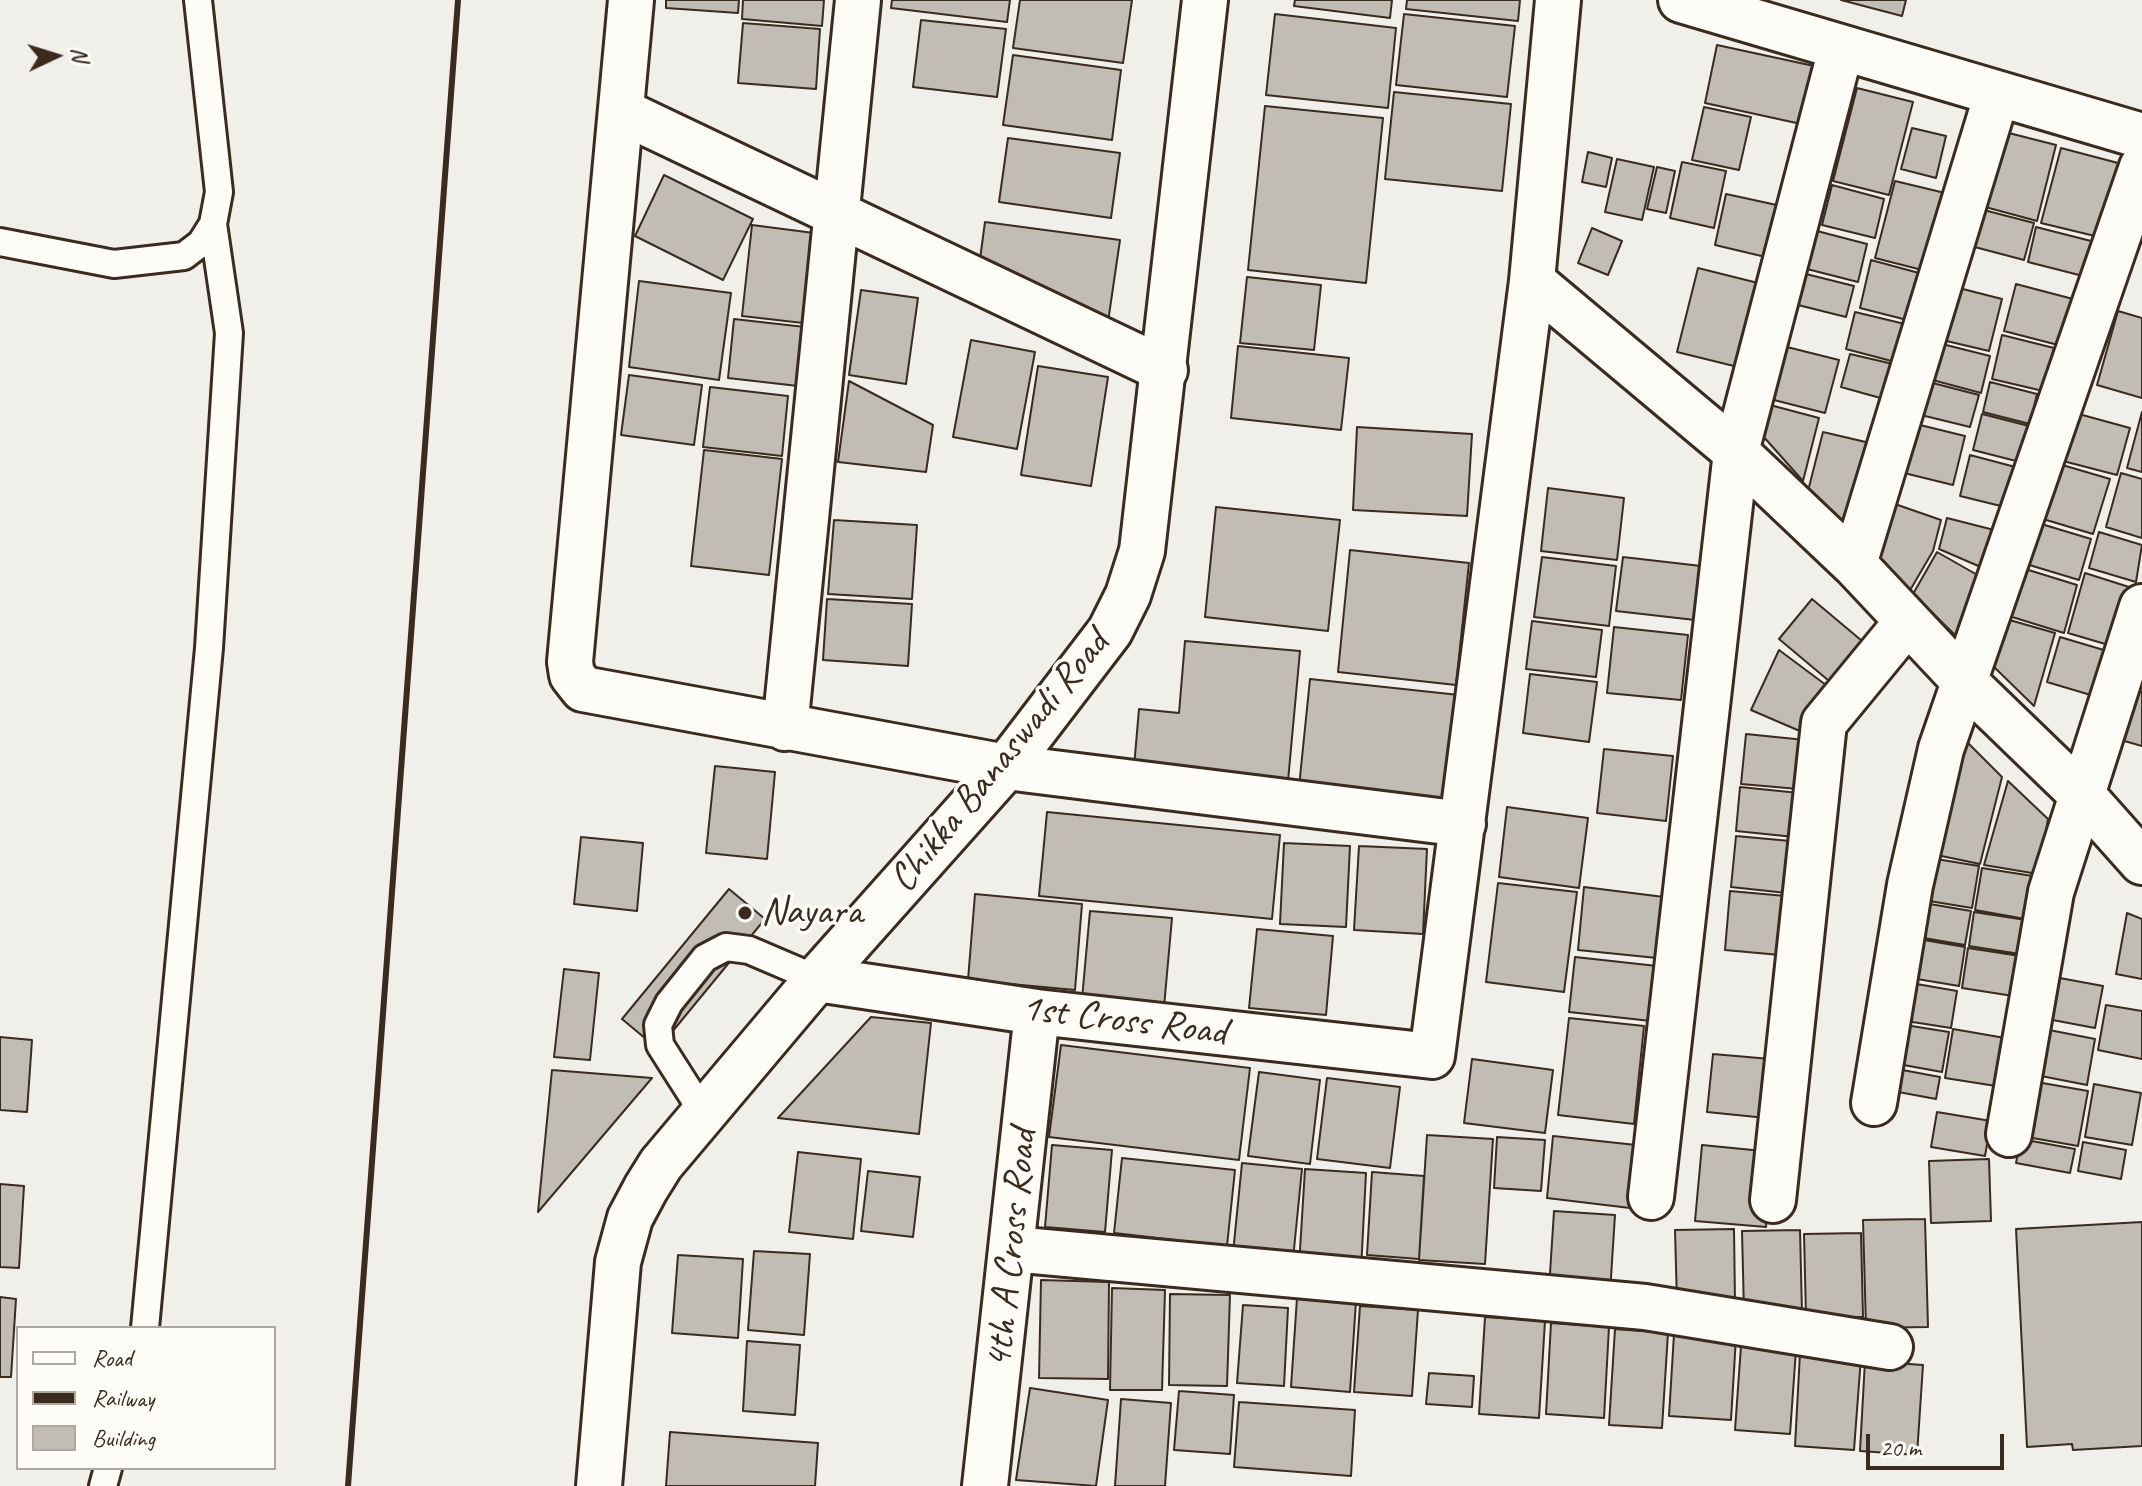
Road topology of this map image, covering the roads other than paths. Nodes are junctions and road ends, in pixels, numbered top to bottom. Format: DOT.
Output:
graph roads {
  1 [pos="198,0"];
  2 [pos="631,0"];
  3 [pos="858,0"];
  4 [pos="1205,0"];
  5 [pos="1558,0"];
  6 [pos="1681,0"];
  7 [pos="1841,49"];
  8 [pos="1997,94"];
  9 [pos="621,111"];
  10 [pos="2142,136"];
  11 [pos="2142,167"];
  12 [pos="836,216"];
  13 [pos="213,224"];
  14 [pos="0,242"];
  15 [pos="1532,281"];
  16 [pos="1165,370"];
  17 [pos="1736,452"];
  18 [pos="1854,564"];
  19 [pos="2142,607"];
  20 [pos="1907,622"];
  21 [pos="1964,681"];
  22 [pos="785,728"];
  23 [pos="1006,767"];
  24 [pos="2084,797"];
  25 [pos="1463,824"];
  26 [pos="2142,862"];
  27 [pos="817,979"];
  28 [pos="1037,1012"];
  29 [pos="1874,1103"];
  30 [pos="704,1114"];
  31 [pos="2009,1134"];
  32 [pos="1651,1197"];
  33 [pos="1773,1200"];
  34 [pos="1012,1249"];
  35 [pos="145,1326"];
  36 [pos="1890,1347"];
  37 [pos="599,1486"];
  38 [pos="985,1486"];
  1 -- 13 [label="lane"];
  2 -- 9 [label="street"];
  3 -- 12 [label="street"];
  4 -- 16 [label="street, Chikka Banaswadi Road"];
  5 -- 15 [label="street"];
  6 -- 7 [label="street"];
  7 -- 8 [label="street"];
  7 -- 17 [label="street"];
  8 -- 10 [label="street"];
  8 -- 18 [label="street"];
  9 -- 12 [label="street"];
  9 -- 22 [label="street"];
  11 -- 21 [label="street"];
  12 -- 16 [label="street"];
  12 -- 22 [label="street"];
  13 -- 14 [label="lane"];
  13 -- 35 [label="lane"];
  15 -- 17 [label="street"];
  15 -- 25 [label="street"];
  16 -- 23 [label="street, Chikka Banaswadi Road"];
  17 -- 18 [label="street"];
  17 -- 32 [label="street"];
  18 -- 20 [label="street"];
  19 -- 24 [label="street"];
  20 -- 21 [label="street"];
  20 -- 33 [label="street"];
  21 -- 24 [label="street"];
  21 -- 29 [label="street"];
  22 -- 23 [label="street"];
  23 -- 25 [label="street"];
  23 -- 27 [label="street, Chikka Banaswadi Road"];
  24 -- 26 [label="street"];
  24 -- 31 [label="street"];
  25 -- 28 [label="street, 1st Cross Road"];
  27 -- 28 [label="street, 1st Cross Road"];
  27 -- 30 [label="street, Chikka Banaswadi Road"];
  27 -- 30 [label="lane"];
  28 -- 34 [label="street, 4th A Cross Road"];
  30 -- 37 [label="street, Chikka Banaswadi Road"];
  34 -- 36 [label="street"];
  34 -- 38 [label="street, 4th A Cross Road"];
}
